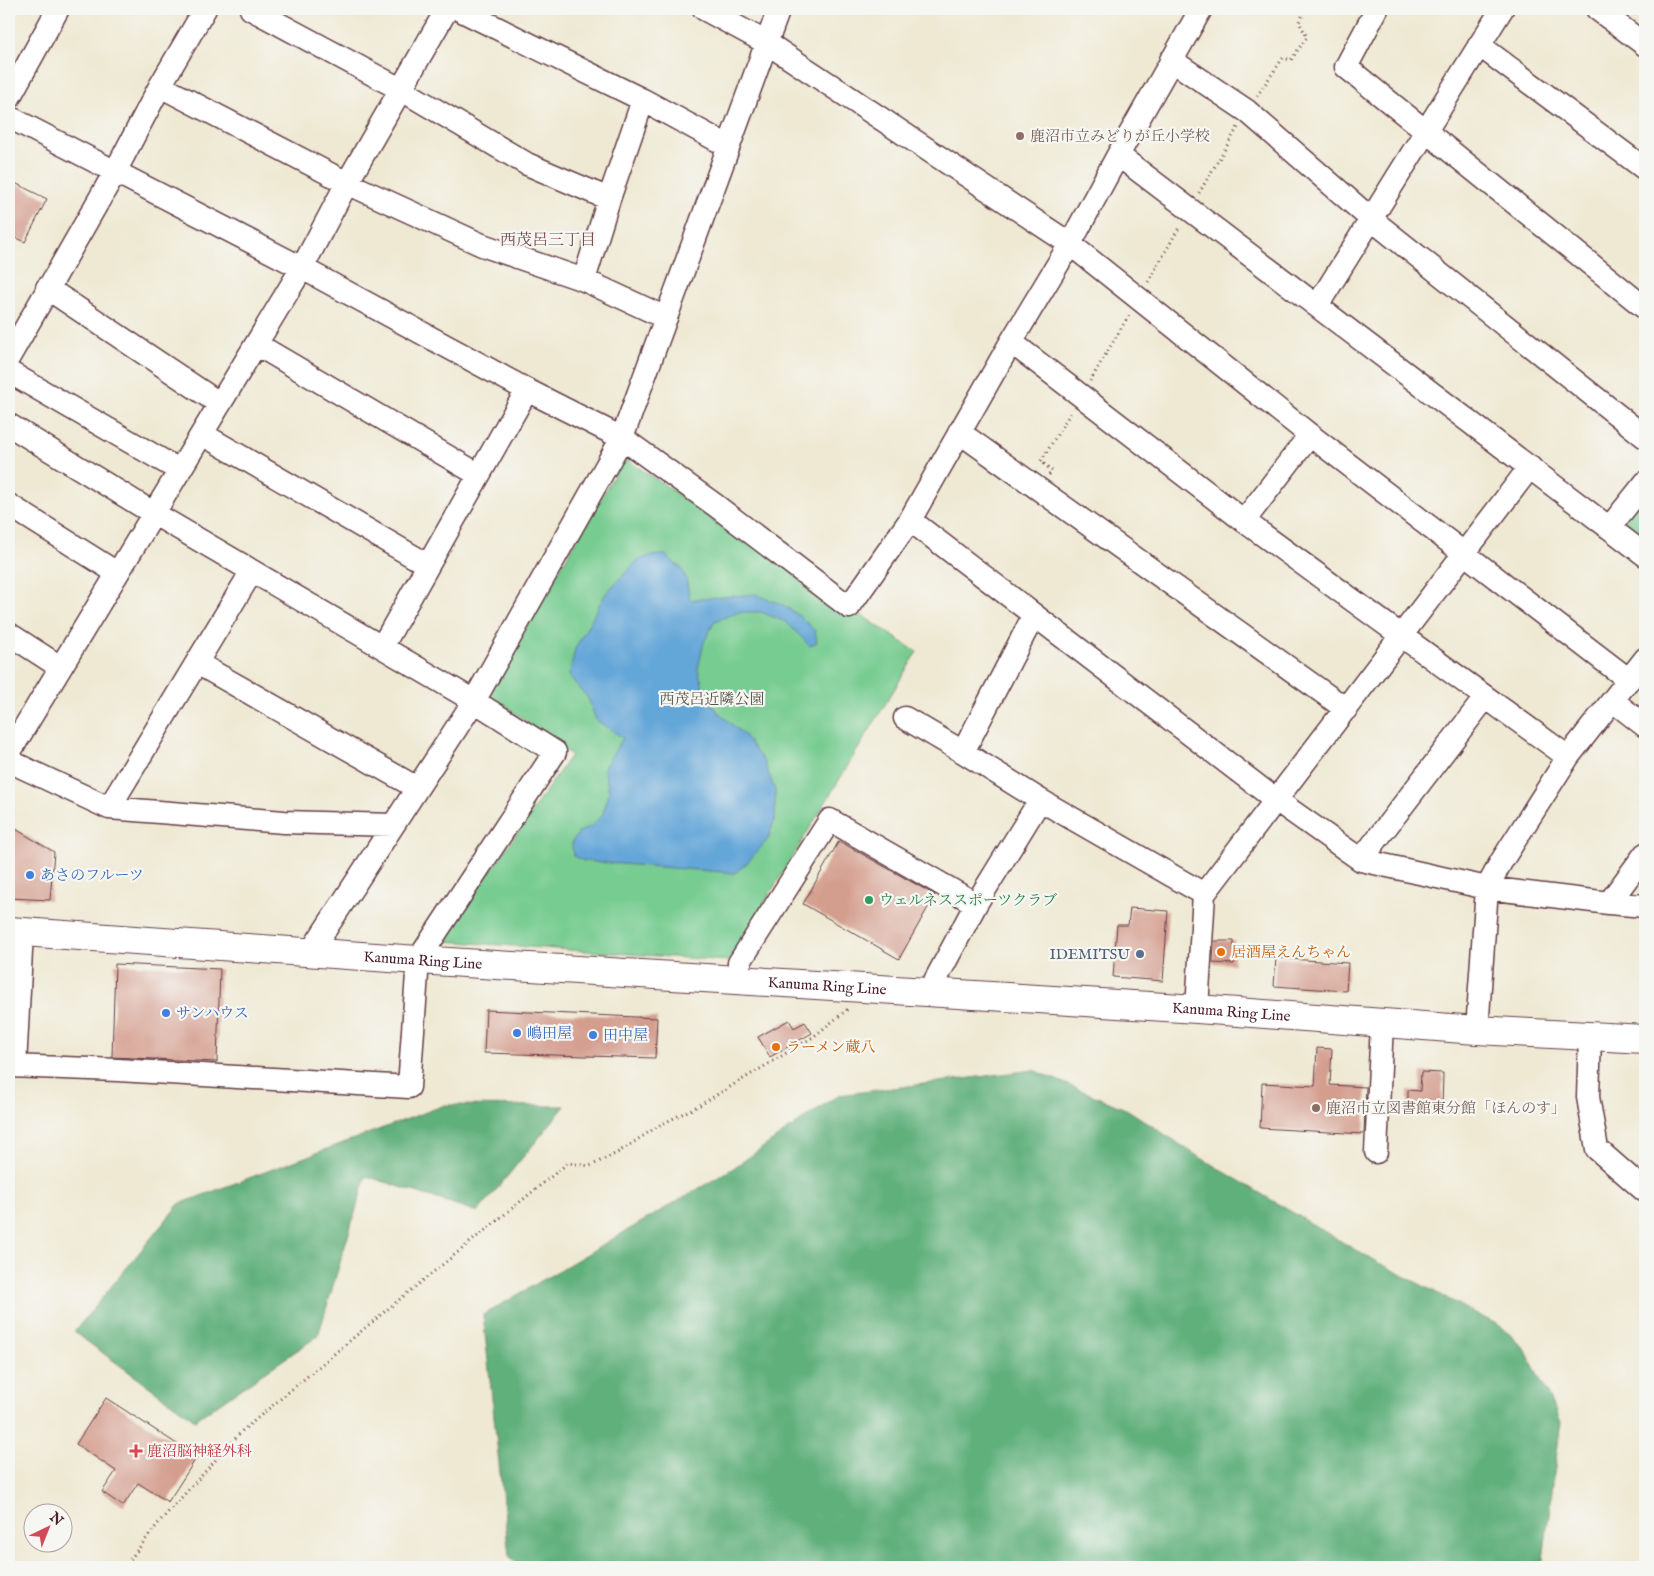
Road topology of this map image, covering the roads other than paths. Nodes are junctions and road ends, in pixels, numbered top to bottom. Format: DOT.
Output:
graph roads {
  1 [pos="58,9"];
  2 [pos="205,9"];
  3 [pos="251,9"];
  4 [pos="447,9"];
  5 [pos="458,9"];
  6 [pos="704,9"];
  7 [pos="779,9"];
  8 [pos="1201,9"];
  9 [pos="1377,9"];
  10 [pos="1502,9"];
  11 [pos="1597,9"];
  12 [pos="767,43"];
  13 [pos="1480,45"];
  14 [pos="1645,45"];
  15 [pos="1171,60"];
  16 [pos="160,86"];
  17 [pos="402,90"];
  18 [pos="9,98"];
  19 [pos="643,100"];
  20 [pos="9,117"];
  21 [pos="1425,132"];
  22 [pos="728,146"];
  23 [pos="1118,155"];
  24 [pos="1645,169"];
  25 [pos="115,172"];
  26 [pos="347,183"];
  27 [pos="609,199"];
  28 [pos="1371,219"];
  29 [pos="1070,244"];
  30 [pos="302,268"];
  31 [pos="584,280"];
  32 [pos="47,288"];
  33 [pos="1317,306"];
  34 [pos="1645,308"];
  35 [pos="666,318"];
  36 [pos="1011,342"];
  37 [pos="256,344"];
  38 [pos="9,357"];
  39 [pos="9,372"];
  40 [pos="527,390"];
  41 [pos="220,404"];
  42 [pos="9,425"];
  43 [pos="959,432"];
  44 [pos="202,434"];
  45 [pos="1310,435"];
  46 [pos="1645,437"];
  47 [pos="622,438"];
  48 [pos="1530,467"];
  49 [pos="179,470"];
  50 [pos="479,475"];
  51 [pos="1645,483"];
  52 [pos="9,505"];
  53 [pos="153,514"];
  54 [pos="910,520"];
  55 [pos="1244,521"];
  56 [pos="1610,528"];
  57 [pos="1464,552"];
  58 [pos="1645,555"];
  59 [pos="428,565"];
  60 [pos="252,571"];
  61 [pos="117,573"];
  62 [pos="1034,615"];
  63 [pos="9,634"];
  64 [pos="1401,637"];
  65 [pos="382,647"];
  66 [pos="1645,659"];
  67 [pos="197,663"];
  68 [pos="60,667"];
  69 [pos="1629,680"];
  70 [pos="1484,698"];
  71 [pos="474,701"];
  72 [pos="1613,701"];
  73 [pos="1346,709"];
  74 [pos="905,718"];
  75 [pos="1645,726"];
  76 [pos="963,752"];
  77 [pos="9,754"];
  78 [pos="1568,757"];
  79 [pos="9,761"];
  80 [pos="417,788"];
  81 [pos="1040,800"];
  82 [pos="1276,800"];
  83 [pos="109,808"];
  84 [pos="393,825"];
  85 [pos="1645,854"];
  86 [pos="1361,860"];
  87 [pos="1488,888"];
  88 [pos="1204,894"];
  89 [pos="1609,903"];
  90 [pos="976,904"];
  91 [pos="1645,906"];
  92 [pos="15,931"];
  93 [pos="310,952"];
  94 [pos="418,960"];
  95 [pos="738,981"];
  96 [pos="929,992"];
  97 [pos="1197,1009"];
  98 [pos="1382,1023"];
  99 [pos="1477,1030"];
  100 [pos="1590,1037"];
  101 [pos="1645,1039"];
  102 [pos="12,1066"];
  103 [pos="1376,1152"];
  104 [pos="1645,1192"];
  1 -- 18 [label="street"];
  2 -- 16 [label="street"];
  3 -- 17 [label="street"];
  4 -- 17 [label="street"];
  5 -- 19 [label="street"];
  6 -- 12 [label="street"];
  7 -- 12 [label="street"];
  8 -- 15 [label="street"];
  9 -- 21 [label="street"];
  10 -- 13 [label="street"];
  11 -- 14 [label="street"];
  12 -- 22 [label="street"];
  12 -- 29 [label="street"];
  13 -- 21 [label="street"];
  13 -- 24 [label="street"];
  15 -- 23 [label="street"];
  15 -- 28 [label="street"];
  16 -- 25 [label="street"];
  16 -- 26 [label="street"];
  17 -- 26 [label="street"];
  17 -- 27 [label="street"];
  19 -- 22 [label="street"];
  19 -- 27 [label="street"];
  20 -- 25 [label="street"];
  21 -- 28 [label="street"];
  21 -- 34 [label="street"];
  22 -- 35 [label="street"];
  23 -- 29 [label="street"];
  23 -- 33 [label="street"];
  25 -- 30 [label="street"];
  25 -- 32 [label="street"];
  26 -- 30 [label="street"];
  26 -- 31 [label="street"];
  27 -- 31 [label="street"];
  28 -- 33 [label="street"];
  28 -- 46 [label="street"];
  29 -- 36 [label="street"];
  29 -- 45 [label="street"];
  30 -- 37 [label="street"];
  30 -- 40 [label="street"];
  31 -- 35 [label="street"];
  32 -- 38 [label="street"];
  32 -- 41 [label="street"];
  33 -- 48 [label="street"];
  35 -- 47 [label="street"];
  36 -- 43 [label="street"];
  36 -- 55 [label="street"];
  37 -- 41 [label="street"];
  37 -- 50 [label="street"];
  39 -- 49 [label="street"];
  40 -- 47 [label="street"];
  40 -- 50 [label="street"];
  41 -- 44 [label="street"];
  42 -- 53 [label="street"];
  43 -- 54 [label="street"];
  43 -- 73 [label="street"];
  44 -- 49 [label="street"];
  44 -- 59 [label="street"];
  45 -- 55 [label="street"];
  45 -- 57 [label="street"];
  47 -- 54 [label="street"];
  47 -- 71 [label="street"];
  48 -- 56 [label="street"];
  48 -- 57 [label="street"];
  49 -- 53 [label="street"];
  50 -- 59 [label="street"];
  51 -- 56 [label="street"];
  52 -- 61 [label="street"];
  53 -- 60 [label="street"];
  53 -- 61 [label="street"];
  54 -- 62 [label="street"];
  55 -- 64 [label="street"];
  56 -- 58 [label="street"];
  57 -- 64 [label="street"];
  57 -- 69 [label="street"];
  59 -- 65 [label="street"];
  60 -- 65 [label="street"];
  60 -- 67 [label="street"];
  61 -- 68 [label="street"];
  62 -- 76 [label="street"];
  62 -- 82 [label="street"];
  63 -- 68 [label="street"];
  64 -- 70 [label="street"];
  64 -- 73 [label="street"];
  65 -- 71 [label="street"];
  66 -- 69 [label="street"];
  67 -- 80 [label="street"];
  67 -- 83 [label="street"];
  68 -- 77 [label="street"];
  69 -- 72 [label="street"];
  70 -- 78 [label="street"];
  70 -- 86 [label="street"];
  71 -- 80 [label="street"];
  71 -- 94 [label="street"];
  72 -- 75 [label="street"];
  72 -- 78 [label="street"];
  73 -- 82 [label="street"];
  74 -- 76 [label="street"];
  76 -- 81 [label="street"];
  78 -- 87 [label="street"];
  79 -- 83 [label="street"];
  80 -- 84 [label="street"];
  81 -- 88 [label="street"];
  81 -- 90 [label="street"];
  82 -- 86 [label="street"];
  82 -- 88 [label="street"];
  83 -- 84 [label="street"];
  84 -- 93 [label="street"];
  85 -- 89 [label="street"];
  86 -- 87 [label="street"];
  87 -- 89 [label="street"];
  87 -- 99 [label="street"];
  88 -- 97 [label="street"];
  89 -- 91 [label="street"];
  90 -- 95 [label="street"];
  90 -- 96 [label="street"];
  92 -- 93 [label="main road, Kanuma Ring Line"];
  92 -- 102 [label="street"];
  93 -- 94 [label="main road, Kanuma Ring Line"];
  94 -- 95 [label="main road, Kanuma Ring Line"];
  94 -- 102 [label="street"];
  95 -- 96 [label="main road, Kanuma Ring Line"];
  96 -- 97 [label="main road, Kanuma Ring Line"];
  97 -- 98 [label="main road, Kanuma Ring Line"];
  98 -- 99 [label="main road, Kanuma Ring Line"];
  98 -- 103 [label="street"];
  99 -- 100 [label="main road, Kanuma Ring Line"];
  100 -- 101 [label="main road, Kanuma Ring Line"];
  100 -- 104 [label="street"];
}
